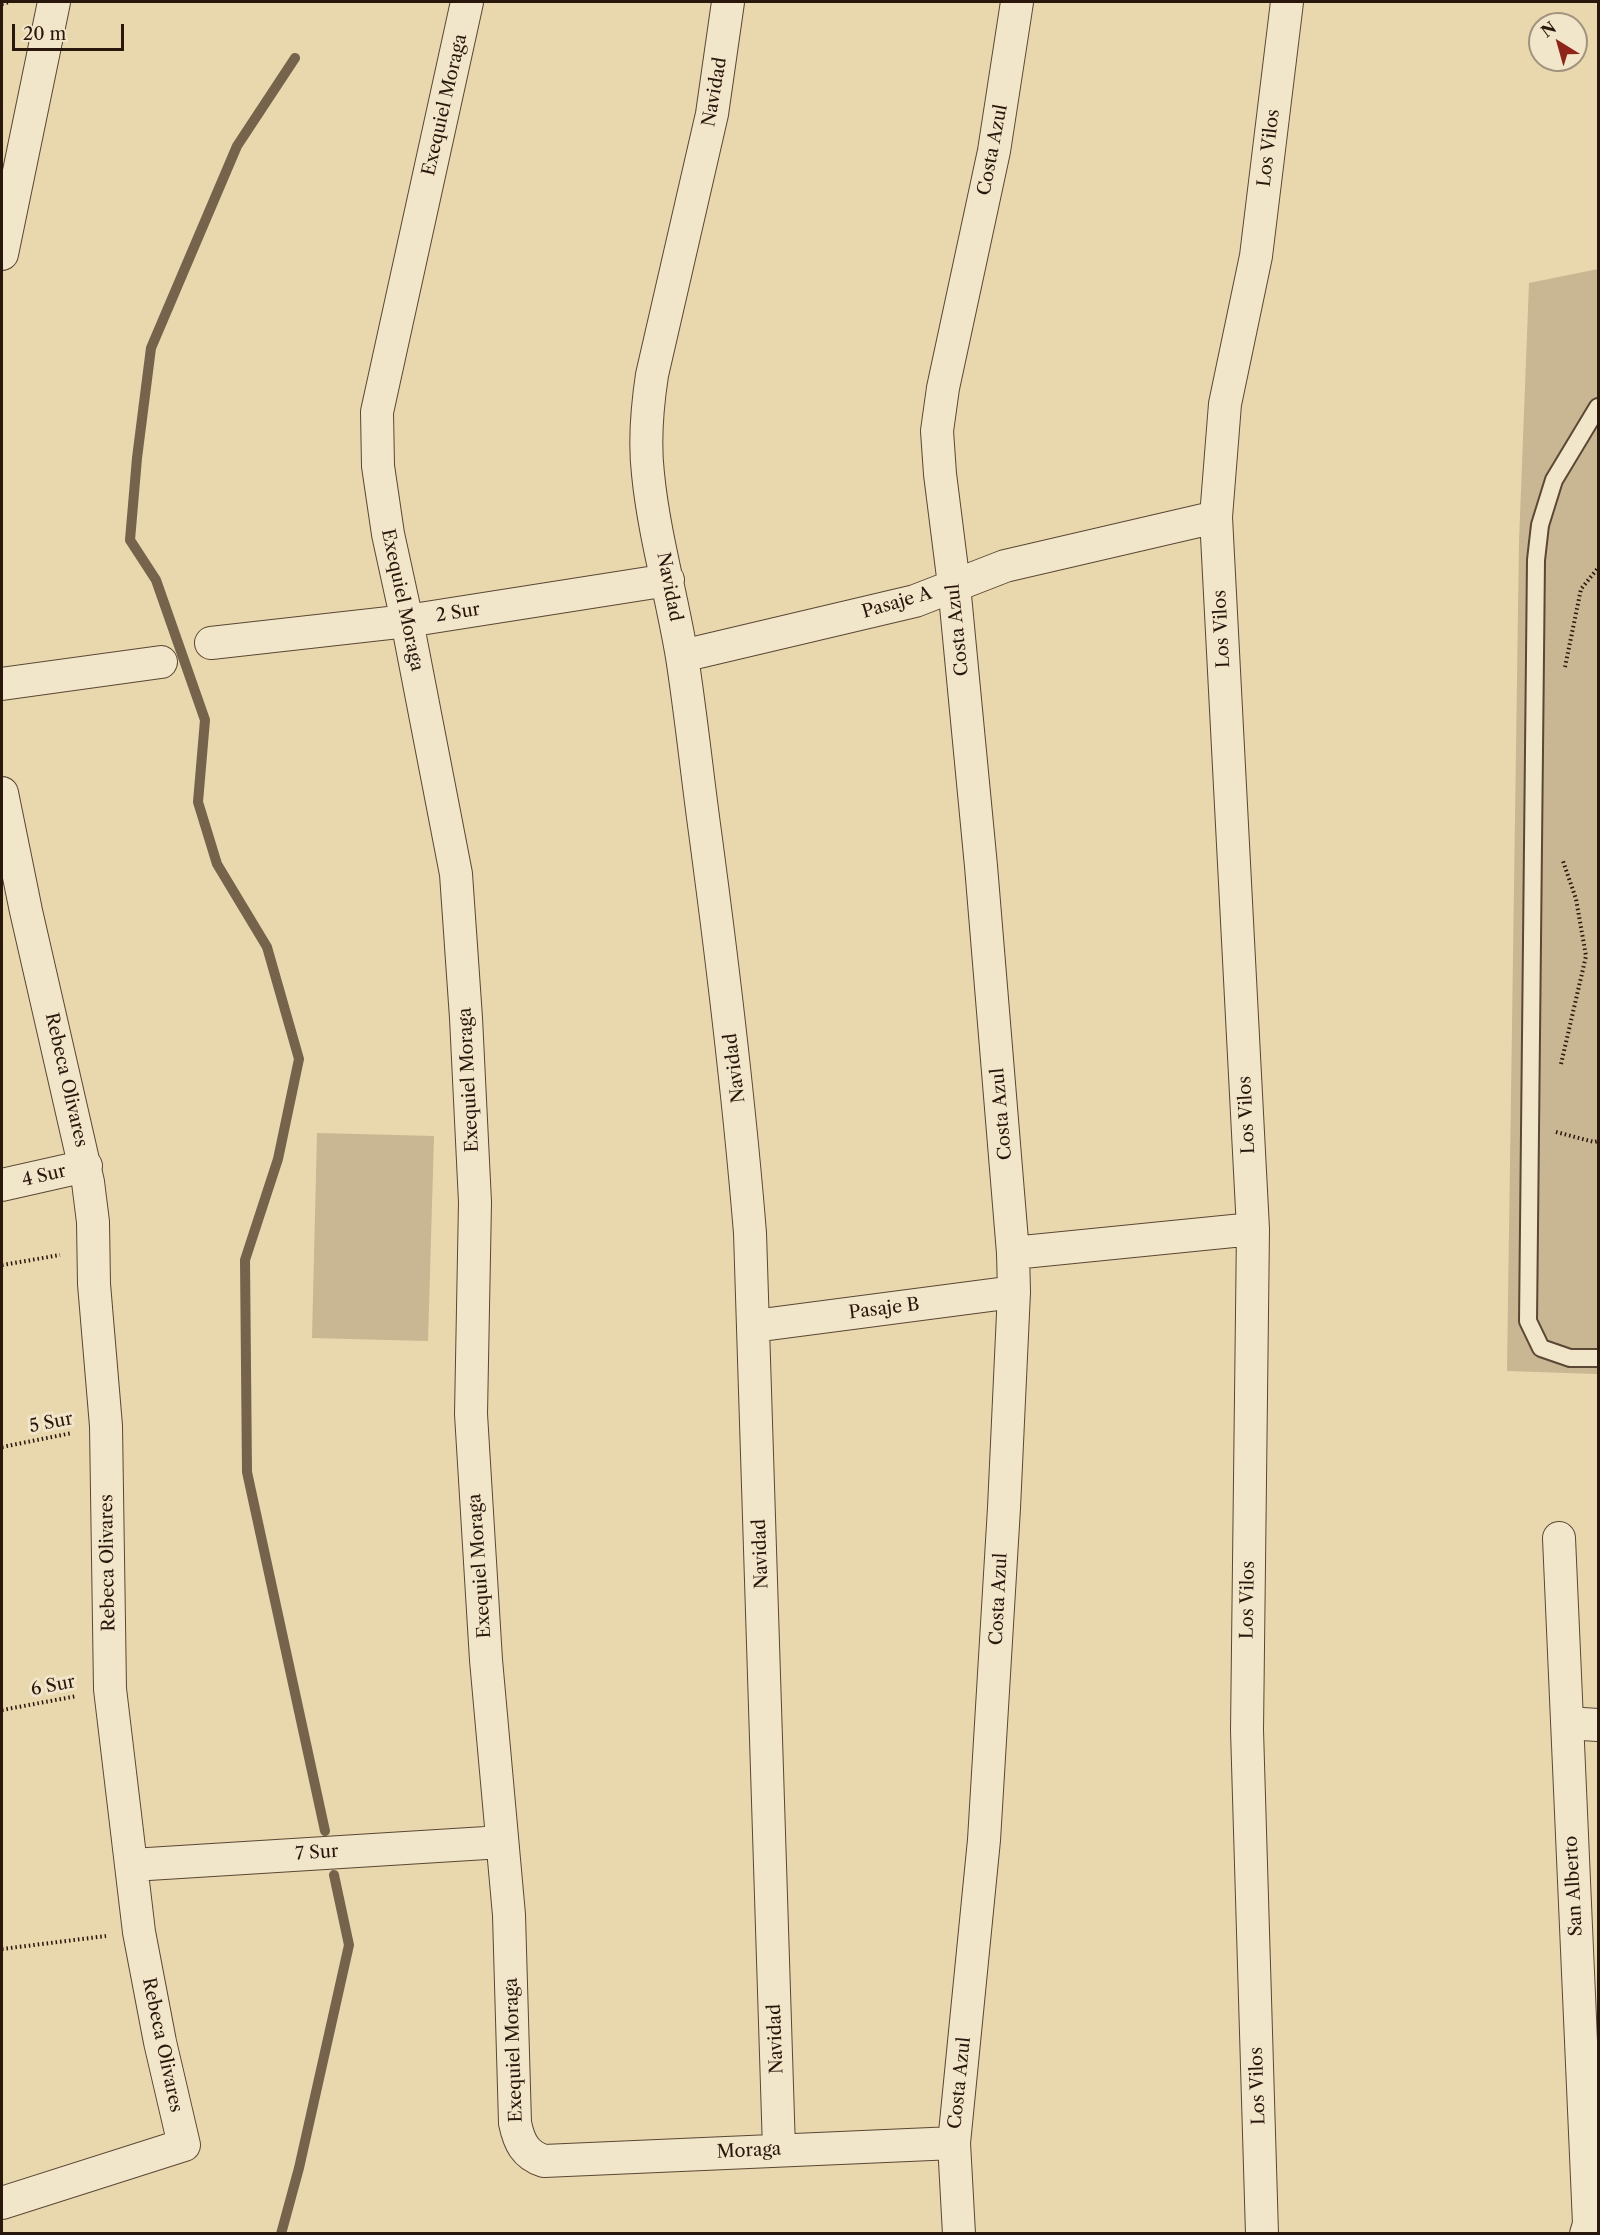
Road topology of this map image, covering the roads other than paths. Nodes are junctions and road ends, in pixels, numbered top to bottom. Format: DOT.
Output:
graph roads {
  1 [pos="54,2"];
  2 [pos="467,2"];
  3 [pos="728,2"];
  4 [pos="1017,2"];
  5 [pos="1287,2"];
  6 [pos="2,254"];
  7 [pos="1599,407"];
  8 [pos="1216,517"];
  9 [pos="668,580"];
  10 [pos="954,585"];
  11 [pos="407,621"];
  12 [pos="211,643"];
  13 [pos="682,656"];
  14 [pos="161,662"];
  15 [pos="2,684"];
  16 [pos="2,793"];
  17 [pos="86,1166"];
  18 [pos="2,1185"];
  19 [pos="1253,1229"];
  20 [pos="1013,1253"];
  21 [pos="1014,1292"];
  22 [pos="754,1326"];
  23 [pos="1599,1358"];
  24 [pos="1558,1538"];
  25 [pos="1567,1723"];
  26 [pos="1599,1725"];
  27 [pos="502,1842"];
  28 [pos="132,1865"];
  29 [pos="954,2143"];
  30 [pos="779,2149"];
  31 [pos="544,2161"];
  32 [pos="2,2203"];
  33 [pos="959,2234"];
  34 [pos="1262,2234"];
  35 [pos="1587,2234"];
  1 -- 6 [label="street"];
  2 -- 11 [label="street, Exequiel Moraga"];
  3 -- 9 [label="street, Navidad"];
  4 -- 10 [label="street, Costa Azul"];
  5 -- 8 [label="street, Los Vilos"];
  7 -- 23 [label="lane"];
  8 -- 10 [label="street, Pasaje A"];
  8 -- 19 [label="street, Los Vilos"];
  9 -- 11 [label="street, 2 Sur"];
  9 -- 13 [label="street, Navidad"];
  10 -- 13 [label="street, Pasaje A"];
  10 -- 20 [label="street, Costa Azul"];
  11 -- 12 [label="street, 2 Sur"];
  11 -- 27 [label="street, Exequiel Moraga"];
  13 -- 22 [label="street, Navidad"];
  14 -- 15 [label="street"];
  16 -- 17 [label="street, Rebeca Olivares"];
  17 -- 18 [label="street, 4 Sur"];
  17 -- 28 [label="street, Rebeca Olivares"];
  19 -- 20 [label="street"];
  19 -- 34 [label="street, Los Vilos"];
  20 -- 21 [label="street, Costa Azul"];
  21 -- 22 [label="street, Pasaje B"];
  21 -- 29 [label="street, Costa Azul"];
  22 -- 30 [label="street, Navidad"];
  24 -- 25 [label="street, San Alberto"];
  25 -- 26 [label="street"];
  25 -- 35 [label="street, San Alberto"];
  27 -- 28 [label="street, 7 Sur"];
  27 -- 31 [label="street, Exequiel Moraga"];
  28 -- 32 [label="street, Rebeca Olivares"];
  29 -- 30 [label="street, Moraga"];
  29 -- 33 [label="street, Costa Azul"];
  30 -- 31 [label="street, Moraga"];
}
